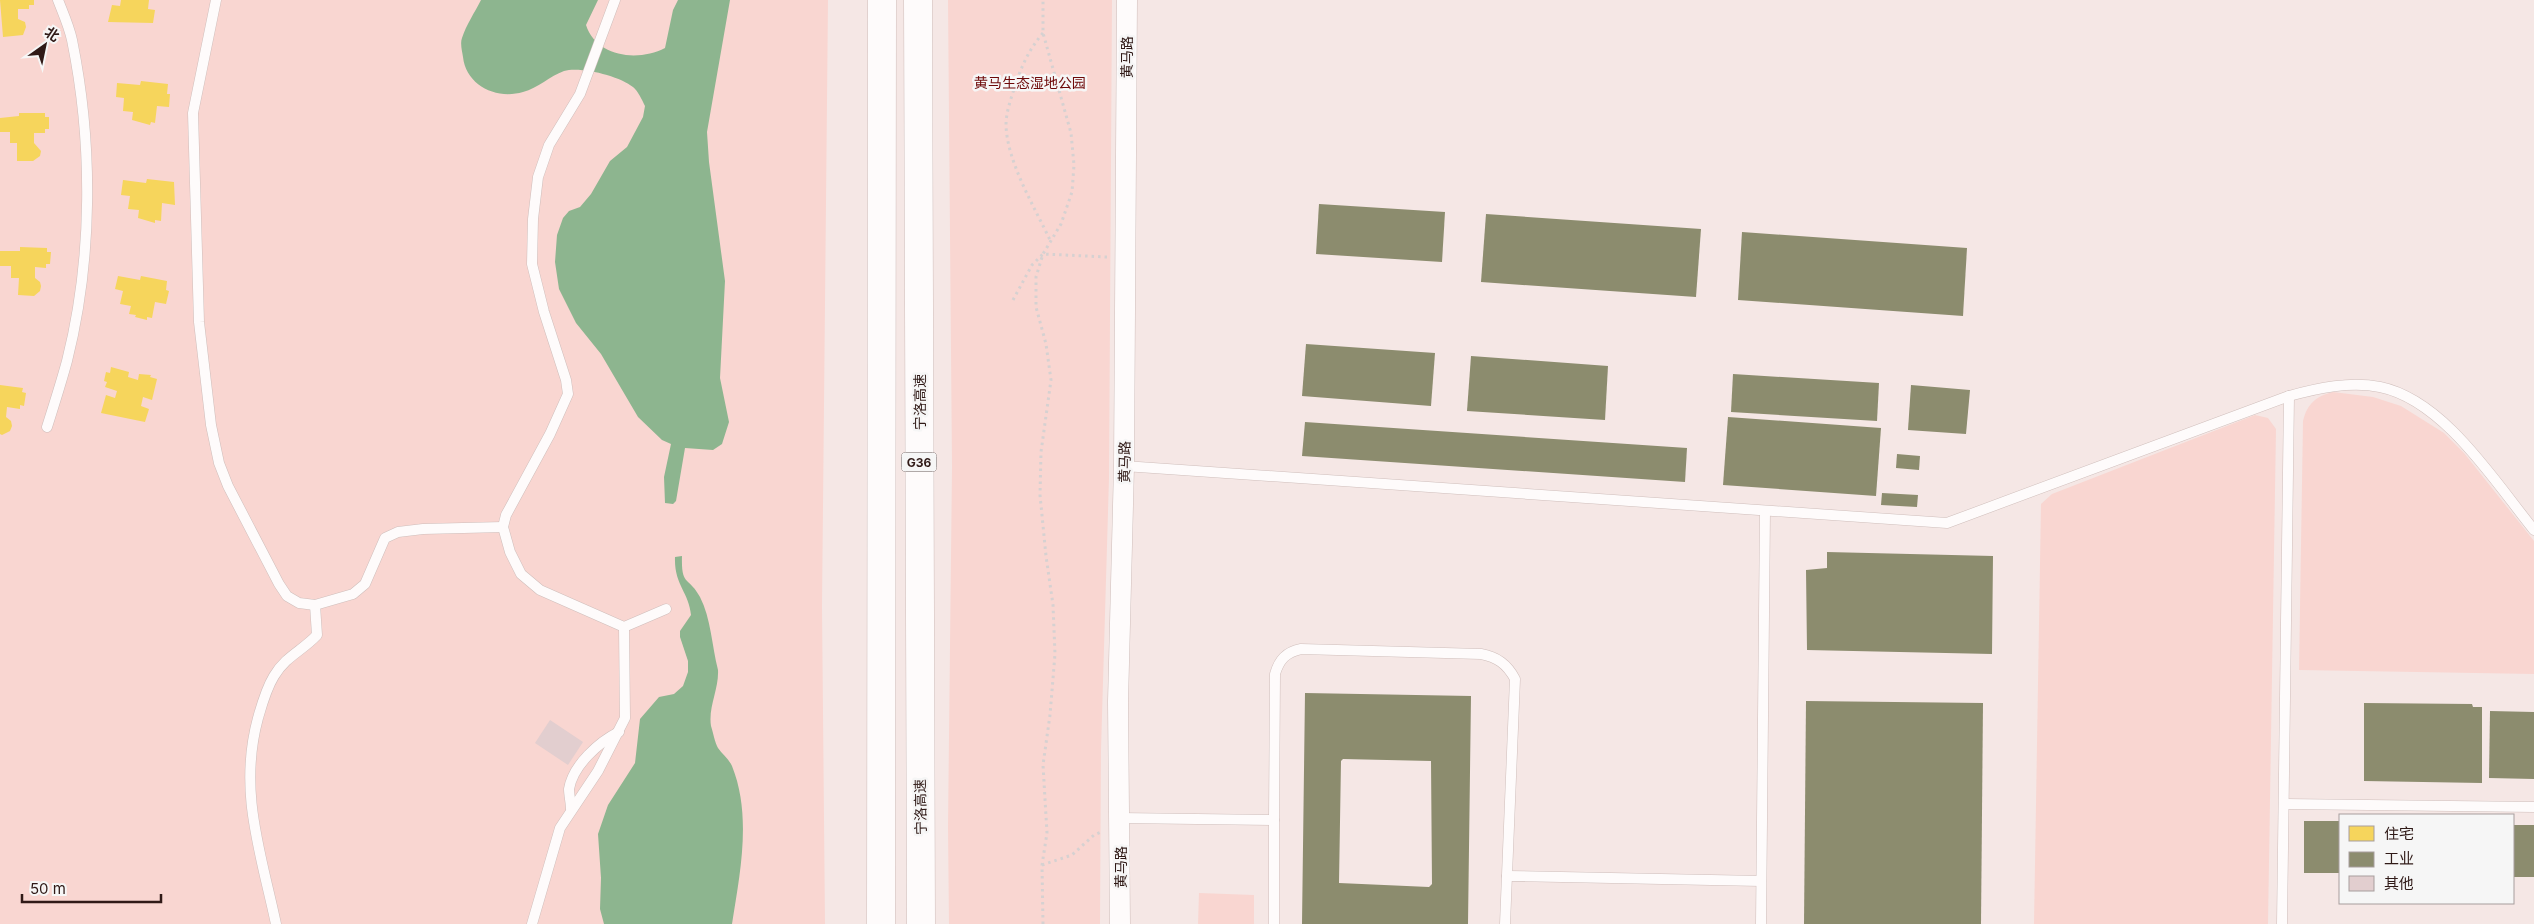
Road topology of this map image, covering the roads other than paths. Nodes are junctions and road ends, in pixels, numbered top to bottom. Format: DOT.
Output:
graph roads {
  1 [pos="58,0"];
  2 [pos="216,0"];
  3 [pos="615,0"];
  4 [pos="882,0"];
  5 [pos="918,0"];
  6 [pos="1127,0"];
  7 [pos="2289,396"];
  8 [pos="47,427"];
  9 [pos="1124,466"];
  10 [pos="1765,511"];
  11 [pos="503,528"];
  12 [pos="2534,530"];
  13 [pos="315,605"];
  14 [pos="666,609"];
  15 [pos="624,627"];
  16 [pos="620,732"];
  17 [pos="2284,804"];
  18 [pos="2534,807"];
  19 [pos="571,809"];
  20 [pos="1274,820"];
  21 [pos="1120,824"];
  22 [pos="1507,876"];
  23 [pos="1761,881"];
  24 [pos="276,924"];
  25 [pos="532,924"];
  26 [pos="881,924"];
  27 [pos="921,924"];
  28 [pos="1120,924"];
  29 [pos="1274,924"];
  30 [pos="1504,924"];
  31 [pos="1761,924"];
  32 [pos="2282,924"];
  1 -- 8 [label="lane"];
  2 -- 13 [label="lane"];
  3 -- 11 [label="lane"];
  4 -- 26 [label="highway, G36"];
  5 -- 27 [label="highway, 宁洛高速 / G36"];
  6 -- 9 [label="street, 黄马路"];
  7 -- 10 [label="lane"];
  7 -- 12 [label="lane"];
  7 -- 17 [label="lane"];
  9 -- 10 [label="lane"];
  9 -- 21 [label="street, 黄马路"];
  10 -- 23 [label="lane"];
  11 -- 13 [label="lane"];
  11 -- 15 [label="lane"];
  13 -- 24 [label="lane"];
  14 -- 15 [label="lane"];
  15 -- 16 [label="lane"];
  16 -- 19 [label="lane"];
  16 -- 19 [label="lane"];
  17 -- 18 [label="lane"];
  17 -- 32 [label="lane"];
  19 -- 25 [label="lane"];
  20 -- 21 [label="lane"];
  20 -- 22 [label="lane"];
  20 -- 29 [label="lane"];
  21 -- 28 [label="street, 黄马路"];
  22 -- 23 [label="lane"];
  22 -- 30 [label="lane"];
  23 -- 31 [label="lane"];
}
